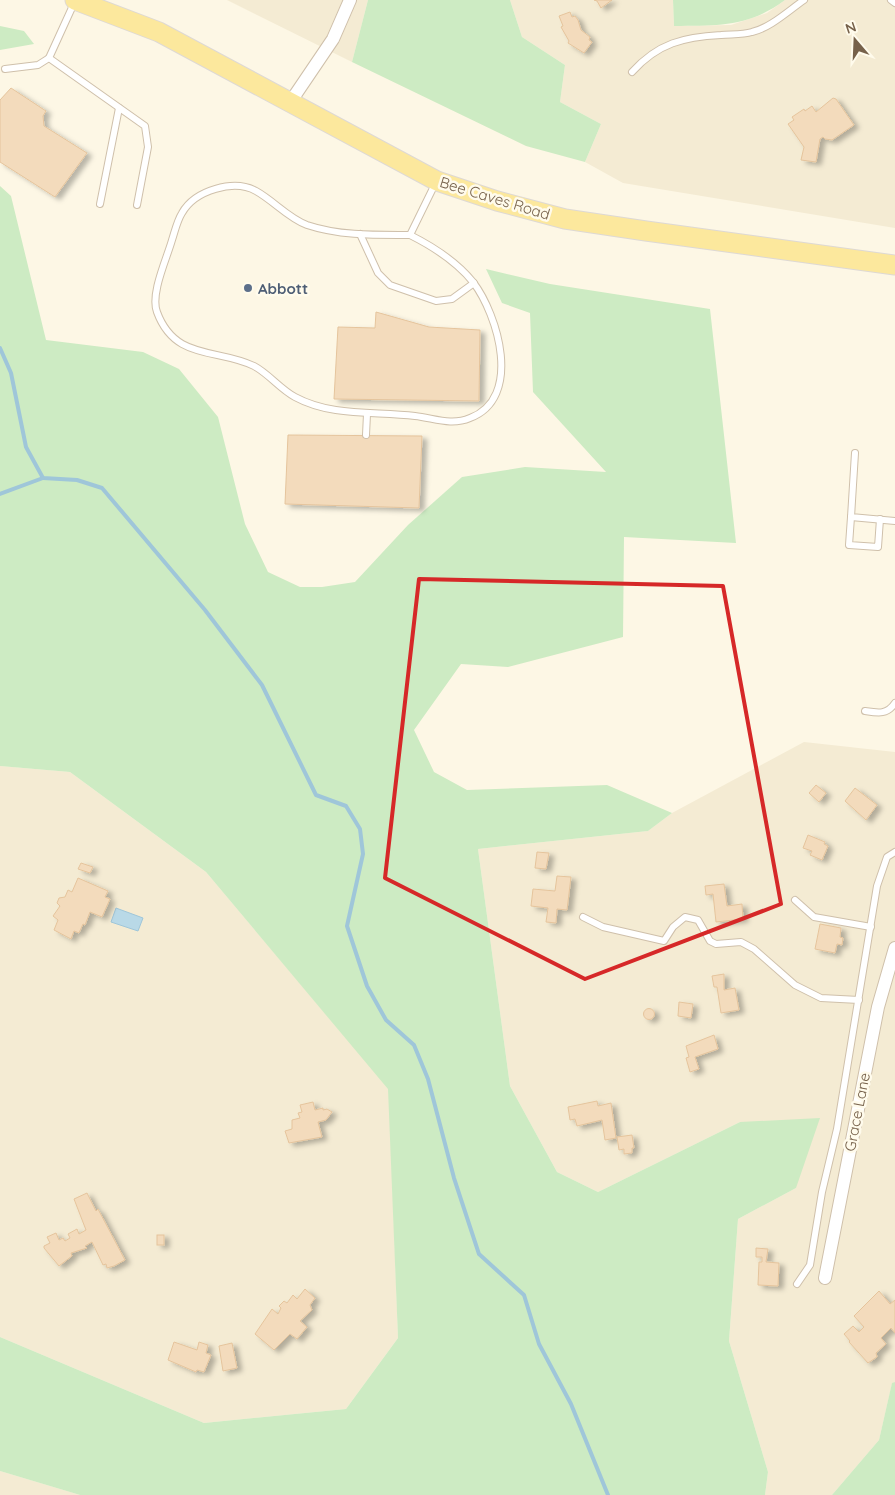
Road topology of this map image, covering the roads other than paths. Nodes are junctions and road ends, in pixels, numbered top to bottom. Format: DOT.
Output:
graph roads {
  1 [pos="75,0"];
  2 [pos="350,0"];
  3 [pos="804,0"];
  4 [pos="891,0"];
  5 [pos="895,3"];
  6 [pos="49,58"];
  7 [pos="5,69"];
  8 [pos="632,72"];
  9 [pos="289,104"];
  10 [pos="119,108"];
  11 [pos="437,181"];
  12 [pos="100,204"];
  13 [pos="137,205"];
  14 [pos="360,234"];
  15 [pos="410,235"];
  16 [pos="895,264"];
  17 [pos="474,283"];
  18 [pos="367,414"];
  19 [pos="366,435"];
  20 [pos="855,453"];
  21 [pos="851,517"];
  22 [pos="880,519"];
  23 [pos="895,521"];
  24 [pos="895,703"];
  25 [pos="865,712"];
  26 [pos="895,852"];
  27 [pos="795,900"];
  28 [pos="583,917"];
  29 [pos="871,927"];
  30 [pos="895,948"];
  31 [pos="859,1000"];
  32 [pos="825,1278"];
  33 [pos="798,1284"];
  1 -- 6 [label="lane"];
  1 -- 9 [label="main road, Bee Caves Road"];
  2 -- 9 [label="street"];
  3 -- 8 [label="lane"];
  4 -- 5 [label="lane"];
  6 -- 7 [label="lane"];
  6 -- 10 [label="lane"];
  9 -- 11 [label="main road, Bee Caves Road"];
  10 -- 12 [label="lane"];
  10 -- 13 [label="lane"];
  11 -- 15 [label="lane"];
  11 -- 16 [label="main road, Bee Caves Road"];
  14 -- 15 [label="lane"];
  14 -- 17 [label="lane"];
  14 -- 18 [label="lane"];
  15 -- 17 [label="lane"];
  17 -- 18 [label="lane"];
  18 -- 19 [label="lane"];
  20 -- 21 [label="lane"];
  21 -- 22 [label="lane"];
  21 -- 22 [label="lane"];
  22 -- 23 [label="lane"];
  24 -- 25 [label="lane"];
  26 -- 29 [label="lane"];
  27 -- 29 [label="lane"];
  28 -- 31 [label="lane"];
  29 -- 31 [label="lane"];
  30 -- 32 [label="street, Grace Lane"];
  31 -- 33 [label="lane"];
}
